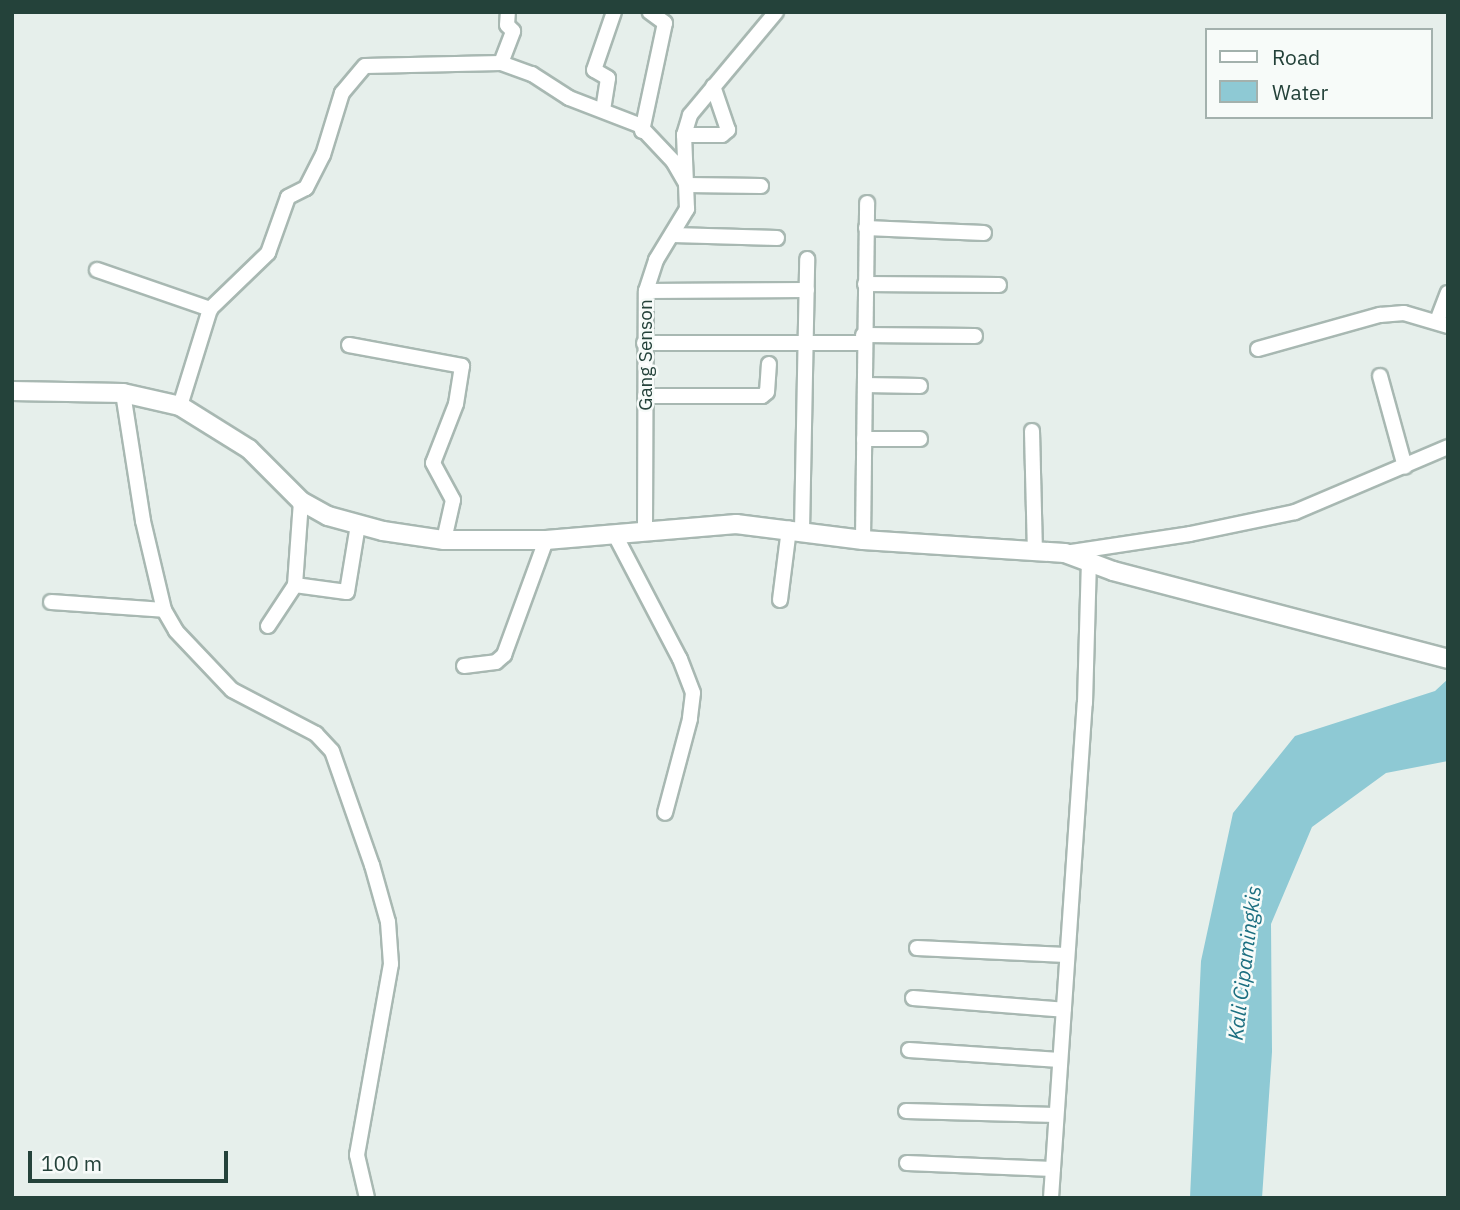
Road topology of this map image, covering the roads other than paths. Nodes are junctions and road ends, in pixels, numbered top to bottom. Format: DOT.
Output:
graph roads {
  1 [pos="508,12"];
  2 [pos="614,12"];
  3 [pos="650,12"];
  4 [pos="776,12"];
  5 [pos="501,63"];
  6 [pos="713,86"];
  7 [pos="603,110"];
  8 [pos="642,131"];
  9 [pos="684,135"];
  10 [pos="687,186"];
  11 [pos="761,186"];
  12 [pos="867,203"];
  13 [pos="866,228"];
  14 [pos="984,233"];
  15 [pos="673,235"];
  16 [pos="778,238"];
  17 [pos="807,259"];
  18 [pos="97,270"];
  19 [pos="865,284"];
  20 [pos="999,285"];
  21 [pos="807,290"];
  22 [pos="646,291"];
  23 [pos="1448,293"];
  24 [pos="210,309"];
  25 [pos="1442,323"];
  26 [pos="975,336"];
  27 [pos="863,339"];
  28 [pos="644,343"];
  29 [pos="806,343"];
  30 [pos="349,345"];
  31 [pos="1258,349"];
  32 [pos="769,364"];
  33 [pos="1380,376"];
  34 [pos="864,385"];
  35 [pos="920,386"];
  36 [pos="12,391"];
  37 [pos="123,393"];
  38 [pos="645,396"];
  39 [pos="180,406"];
  40 [pos="1032,431"];
  41 [pos="864,439"];
  42 [pos="920,439"];
  43 [pos="1448,447"];
  44 [pos="1405,467"];
  45 [pos="301,501"];
  46 [pos="358,525"];
  47 [pos="645,530"];
  48 [pos="795,530"];
  49 [pos="614,533"];
  50 [pos="444,540"];
  51 [pos="546,540"];
  52 [pos="863,540"];
  53 [pos="1035,550"];
  54 [pos="1065,552"];
  55 [pos="1090,562"];
  56 [pos="295,585"];
  57 [pos="780,600"];
  58 [pos="51,602"];
  59 [pos="164,610"];
  60 [pos="268,625"];
  61 [pos="1448,659"];
  62 [pos="464,666"];
  63 [pos="665,813"];
  64 [pos="917,948"];
  65 [pos="1066,955"];
  66 [pos="913,998"];
  67 [pos="1064,1010"];
  68 [pos="909,1050"];
  69 [pos="1060,1060"];
  70 [pos="906,1111"];
  71 [pos="1056,1115"];
  72 [pos="907,1163"];
  73 [pos="1053,1168"];
  74 [pos="367,1198"];
  75 [pos="1051,1198"];
  1 -- 5 [label="street"];
  2 -- 7 [label="street"];
  3 -- 8 [label="street"];
  4 -- 6 [label="street, Gang Senson"];
  5 -- 7 [label="street"];
  5 -- 24 [label="street"];
  6 -- 9 [label="street, Gang Senson"];
  6 -- 9 [label="street"];
  7 -- 8 [label="street"];
  8 -- 10 [label="street"];
  9 -- 10 [label="street, Gang Senson"];
  10 -- 11 [label="street"];
  10 -- 15 [label="street, Gang Senson"];
  12 -- 13 [label="street"];
  13 -- 14 [label="street"];
  13 -- 19 [label="street"];
  15 -- 16 [label="street"];
  15 -- 22 [label="street, Gang Senson"];
  17 -- 21 [label="street"];
  18 -- 24 [label="street"];
  19 -- 20 [label="street"];
  19 -- 27 [label="street"];
  21 -- 22 [label="street"];
  21 -- 29 [label="street"];
  22 -- 28 [label="street, Gang Senson"];
  23 -- 25 [label="street"];
  24 -- 39 [label="street"];
  25 -- 31 [label="street"];
  26 -- 27 [label="street"];
  27 -- 29 [label="street"];
  27 -- 34 [label="street"];
  28 -- 29 [label="street"];
  28 -- 38 [label="street, Gang Senson"];
  29 -- 48 [label="street"];
  30 -- 50 [label="street"];
  32 -- 38 [label="street"];
  33 -- 44 [label="street"];
  34 -- 35 [label="street"];
  34 -- 41 [label="street"];
  36 -- 37 [label="street"];
  37 -- 39 [label="street"];
  37 -- 59 [label="street"];
  38 -- 47 [label="street, Gang Senson"];
  39 -- 45 [label="street"];
  40 -- 53 [label="street"];
  41 -- 42 [label="street"];
  41 -- 52 [label="street"];
  43 -- 44 [label="street"];
  44 -- 54 [label="street"];
  45 -- 46 [label="street"];
  45 -- 56 [label="street"];
  46 -- 50 [label="street"];
  46 -- 56 [label="street"];
  47 -- 48 [label="street"];
  47 -- 49 [label="street"];
  48 -- 52 [label="street"];
  48 -- 57 [label="street"];
  49 -- 51 [label="street"];
  49 -- 63 [label="street"];
  50 -- 51 [label="street"];
  51 -- 62 [label="street"];
  52 -- 53 [label="street"];
  53 -- 54 [label="street"];
  54 -- 55 [label="street"];
  55 -- 61 [label="street"];
  55 -- 65 [label="street"];
  56 -- 60 [label="street"];
  58 -- 59 [label="street"];
  59 -- 74 [label="street"];
  64 -- 65 [label="street"];
  65 -- 67 [label="street"];
  66 -- 67 [label="street"];
  67 -- 69 [label="street"];
  68 -- 69 [label="street"];
  69 -- 71 [label="street"];
  70 -- 71 [label="street"];
  71 -- 73 [label="street"];
  72 -- 73 [label="street"];
  73 -- 75 [label="street"];
}
